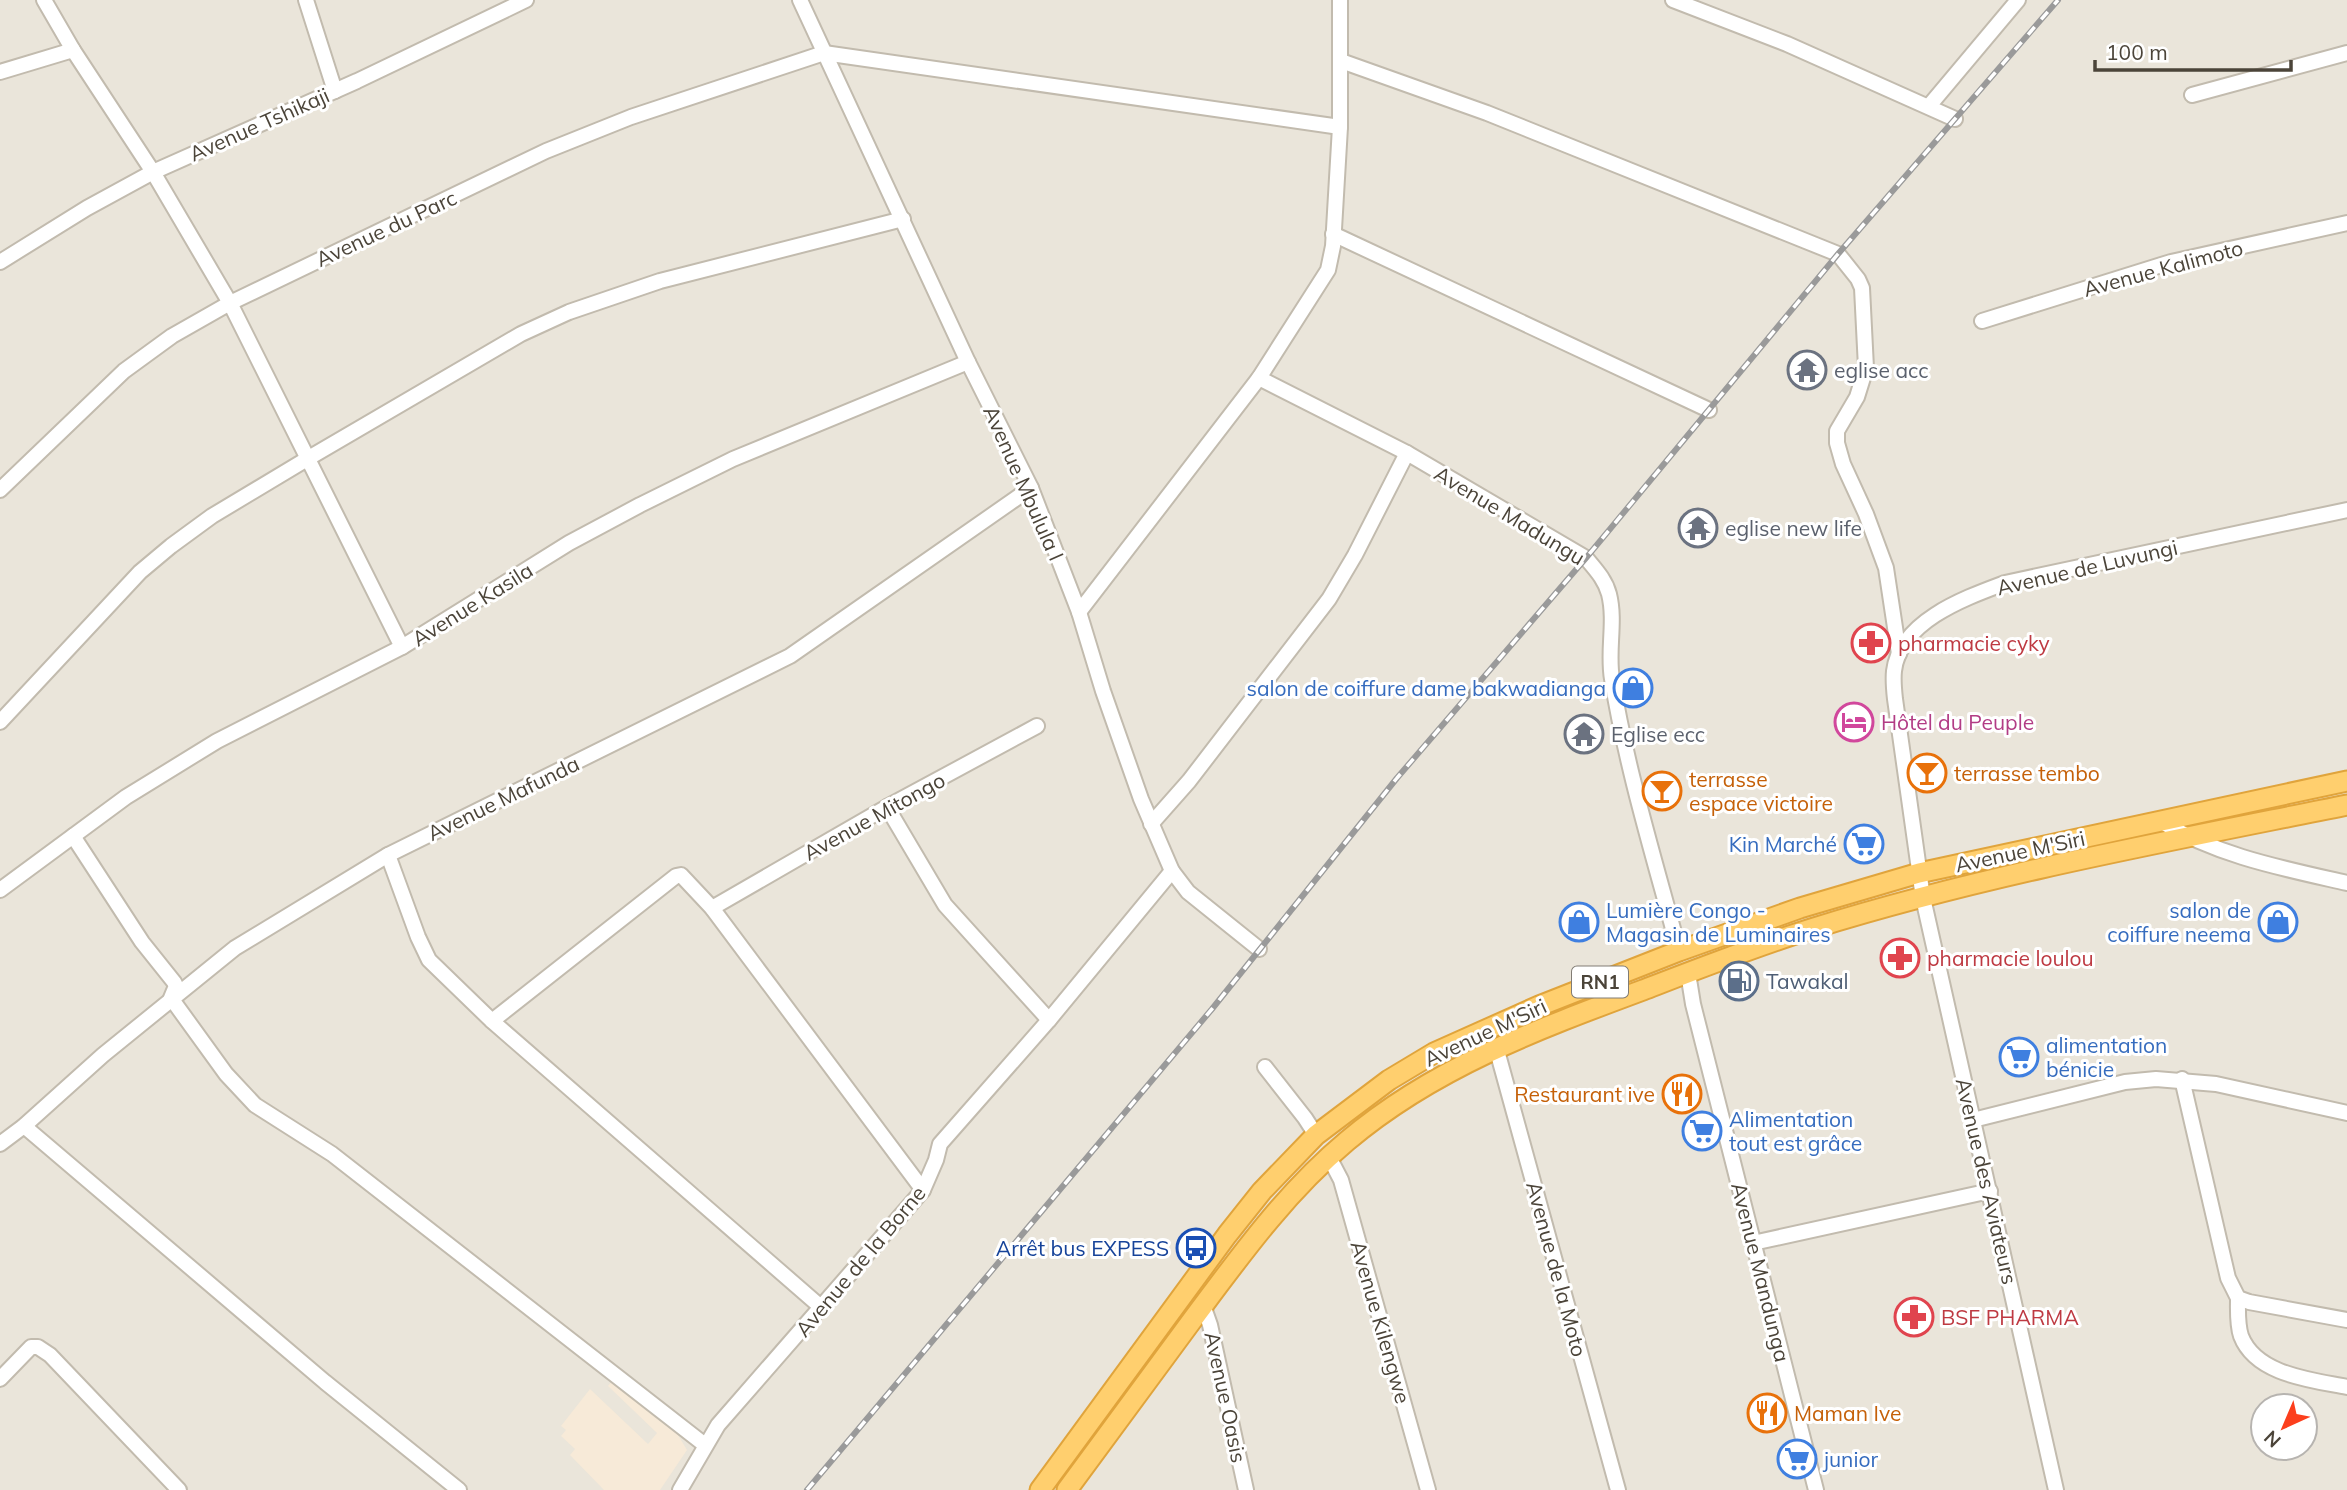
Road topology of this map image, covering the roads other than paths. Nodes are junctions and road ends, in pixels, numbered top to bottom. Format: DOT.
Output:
graph roads {
  1 [pos="44,0"];
  2 [pos="306,0"];
  3 [pos="526,0"];
  4 [pos="800,0"];
  5 [pos="1340,0"];
  6 [pos="1673,0"];
  7 [pos="2018,0"];
  8 [pos="73,50"];
  9 [pos="824,53"];
  10 [pos="2345,53"];
  11 [pos="1341,61"];
  12 [pos="2347,70"];
  13 [pos="0,72"];
  14 [pos="335,91"];
  15 [pos="2192,95"];
  16 [pos="1929,106"];
  17 [pos="1955,118"];
  18 [pos="1340,127"];
  19 [pos="153,172"];
  20 [pos="903,219"];
  21 [pos="2347,223"];
  22 [pos="1334,234"];
  23 [pos="0,262"];
  24 [pos="230,303"];
  25 [pos="1982,321"];
  26 [pos="968,362"];
  27 [pos="1259,378"];
  28 [pos="1709,410"];
  29 [pos="1407,453"];
  30 [pos="307,459"];
  31 [pos="1031,488"];
  32 [pos="0,490"];
  33 [pos="2347,510"];
  34 [pos="1079,612"];
  35 [pos="402,647"];
  36 [pos="1899,654"];
  37 [pos="0,722"];
  38 [pos="1037,726"];
  39 [pos="2347,781"];
  40 [pos="2347,805"];
  41 [pos="887,807"];
  42 [pos="2160,821"];
  43 [pos="1151,824"];
  44 [pos="73,836"];
  45 [pos="2187,837"];
  46 [pos="388,855"];
  47 [pos="1172,871"];
  48 [pos="1919,873"];
  49 [pos="2347,883"];
  50 [pos="0,890"];
  51 [pos="1923,898"];
  52 [pos="712,908"];
  53 [pos="1259,949"];
  54 [pos="1679,951"];
  55 [pos="1688,973"];
  56 [pos="171,998"];
  57 [pos="1049,1020"];
  58 [pos="492,1021"];
  59 [pos="1496,1047"];
  60 [pos="1265,1068"];
  61 [pos="2182,1079"];
  62 [pos="2347,1113"];
  63 [pos="1973,1120"];
  64 [pos="24,1126"];
  65 [pos="1316,1135"];
  66 [pos="0,1144"];
  67 [pos="1329,1157"];
  68 [pos="923,1190"];
  69 [pos="1990,1191"];
  70 [pos="1227,1235"];
  71 [pos="1753,1243"];
  72 [pos="1246,1248"];
  73 [pos="2238,1298"];
  74 [pos="1203,1305"];
  75 [pos="822,1308"];
  76 [pos="2347,1320"];
  77 [pos="0,1379"];
  78 [pos="2347,1387"];
  79 [pos="705,1445"];
  80 [pos="179,1490"];
  81 [pos="459,1490"];
  82 [pos="680,1490"];
  83 [pos="1040,1490"];
  84 [pos="1066,1490"];
  85 [pos="1246,1490"];
  86 [pos="1428,1490"];
  87 [pos="1618,1490"];
  88 [pos="1816,1490"];
  89 [pos="2056,1490"];
  1 -- 8 [label="street"];
  2 -- 14 [label="street"];
  3 -- 14 [label="street, Avenue Tshikaji"];
  4 -- 9 [label="street, Avenue Mbulula I"];
  5 -- 11 [label="street"];
  6 -- 16 [label="street"];
  7 -- 16 [label="street"];
  8 -- 13 [label="street"];
  8 -- 19 [label="street"];
  9 -- 18 [label="street"];
  9 -- 20 [label="street, Avenue Mbulula I"];
  9 -- 24 [label="street, Avenue du Parc"];
  10 -- 12 [label="street"];
  10 -- 15 [label="street"];
  11 -- 18 [label="street"];
  11 -- 36 [label="street"];
  14 -- 19 [label="street, Avenue Tshikaji"];
  16 -- 17 [label="street"];
  18 -- 22 [label="street"];
  19 -- 23 [label="street, Avenue Tshikaji"];
  19 -- 24 [label="street"];
  20 -- 26 [label="street, Avenue Mbulula I"];
  20 -- 30 [label="street"];
  21 -- 25 [label="street, Avenue Kalimoto"];
  22 -- 27 [label="street"];
  22 -- 28 [label="street"];
  24 -- 30 [label="street"];
  24 -- 32 [label="street, Avenue du Parc"];
  26 -- 31 [label="street, Avenue Mbulula I"];
  26 -- 35 [label="street, Avenue Kasila"];
  27 -- 29 [label="street, Avenue Madungu"];
  27 -- 34 [label="street"];
  29 -- 43 [label="street"];
  29 -- 54 [label="street, Avenue Madungu"];
  30 -- 35 [label="street"];
  30 -- 37 [label="street"];
  31 -- 34 [label="street, Avenue Mbulula I"];
  31 -- 46 [label="street, Avenue Mafunda"];
  33 -- 36 [label="street, Avenue de Luvungi"];
  34 -- 43 [label="street, Avenue Mbulula I"];
  35 -- 44 [label="street, Avenue Kasila"];
  36 -- 48 [label="street"];
  38 -- 41 [label="street, Avenue Mitongo"];
  39 -- 42 [label="highway, Avenue M'Siri / RN1"];
  40 -- 45 [label="highway, Avenue M'Siri / RN1"];
  41 -- 52 [label="street, Avenue Mitongo"];
  41 -- 57 [label="street"];
  42 -- 45 [label="street"];
  42 -- 48 [label="highway, Avenue M'Siri / RN1"];
  43 -- 47 [label="street, Avenue Mbulula I"];
  44 -- 50 [label="street, Avenue Kasila"];
  44 -- 56 [label="street"];
  45 -- 49 [label="street"];
  45 -- 51 [label="highway, Avenue M'Siri / RN1"];
  46 -- 56 [label="street, Avenue Mafunda"];
  46 -- 58 [label="street"];
  47 -- 53 [label="street, Avenue Mbulula I"];
  47 -- 57 [label="street, Avenue de la Borne"];
  48 -- 51 [label="street, Avenue des Aviateurs"];
  48 -- 54 [label="highway, Avenue M'Siri / RN1"];
  51 -- 55 [label="highway, Avenue M'Siri / RN1"];
  51 -- 63 [label="street, Avenue des Aviateurs"];
  52 -- 58 [label="street"];
  52 -- 68 [label="street"];
  54 -- 65 [label="highway, Avenue M'Siri / RN1"];
  55 -- 59 [label="highway, Avenue M'Siri / RN1"];
  55 -- 71 [label="street, Avenue Mandunga"];
  56 -- 64 [label="street, Avenue Mafunda"];
  56 -- 79 [label="street"];
  57 -- 68 [label="street, Avenue de la Borne"];
  58 -- 75 [label="street"];
  59 -- 67 [label="highway, Avenue M'Siri / RN1"];
  59 -- 87 [label="street, Avenue de la Moto"];
  60 -- 65 [label="street"];
  61 -- 62 [label="street"];
  61 -- 63 [label="street"];
  61 -- 73 [label="street"];
  63 -- 69 [label="street, Avenue des Aviateurs"];
  64 -- 66 [label="street, Avenue Mafunda"];
  64 -- 81 [label="street"];
  65 -- 70 [label="highway, Avenue M'Siri / RN1"];
  67 -- 72 [label="highway, Avenue M'Siri / RN1"];
  67 -- 86 [label="street, Avenue Kilengwe"];
  68 -- 75 [label="street, Avenue de la Borne"];
  69 -- 71 [label="street"];
  69 -- 89 [label="street, Avenue des Aviateurs"];
  70 -- 72 [label="highway"];
  70 -- 83 [label="highway, Avenue M'Siri / RN1"];
  71 -- 88 [label="street, Avenue Mandunga"];
  72 -- 74 [label="highway, Avenue M'Siri / RN1"];
  73 -- 76 [label="street"];
  73 -- 78 [label="street"];
  74 -- 84 [label="highway, Avenue M'Siri / RN1"];
  74 -- 85 [label="street, Avenue Oasis"];
  75 -- 79 [label="street, Avenue de la Borne"];
  77 -- 80 [label="street"];
  79 -- 82 [label="street, Avenue de la Borne"];
}
